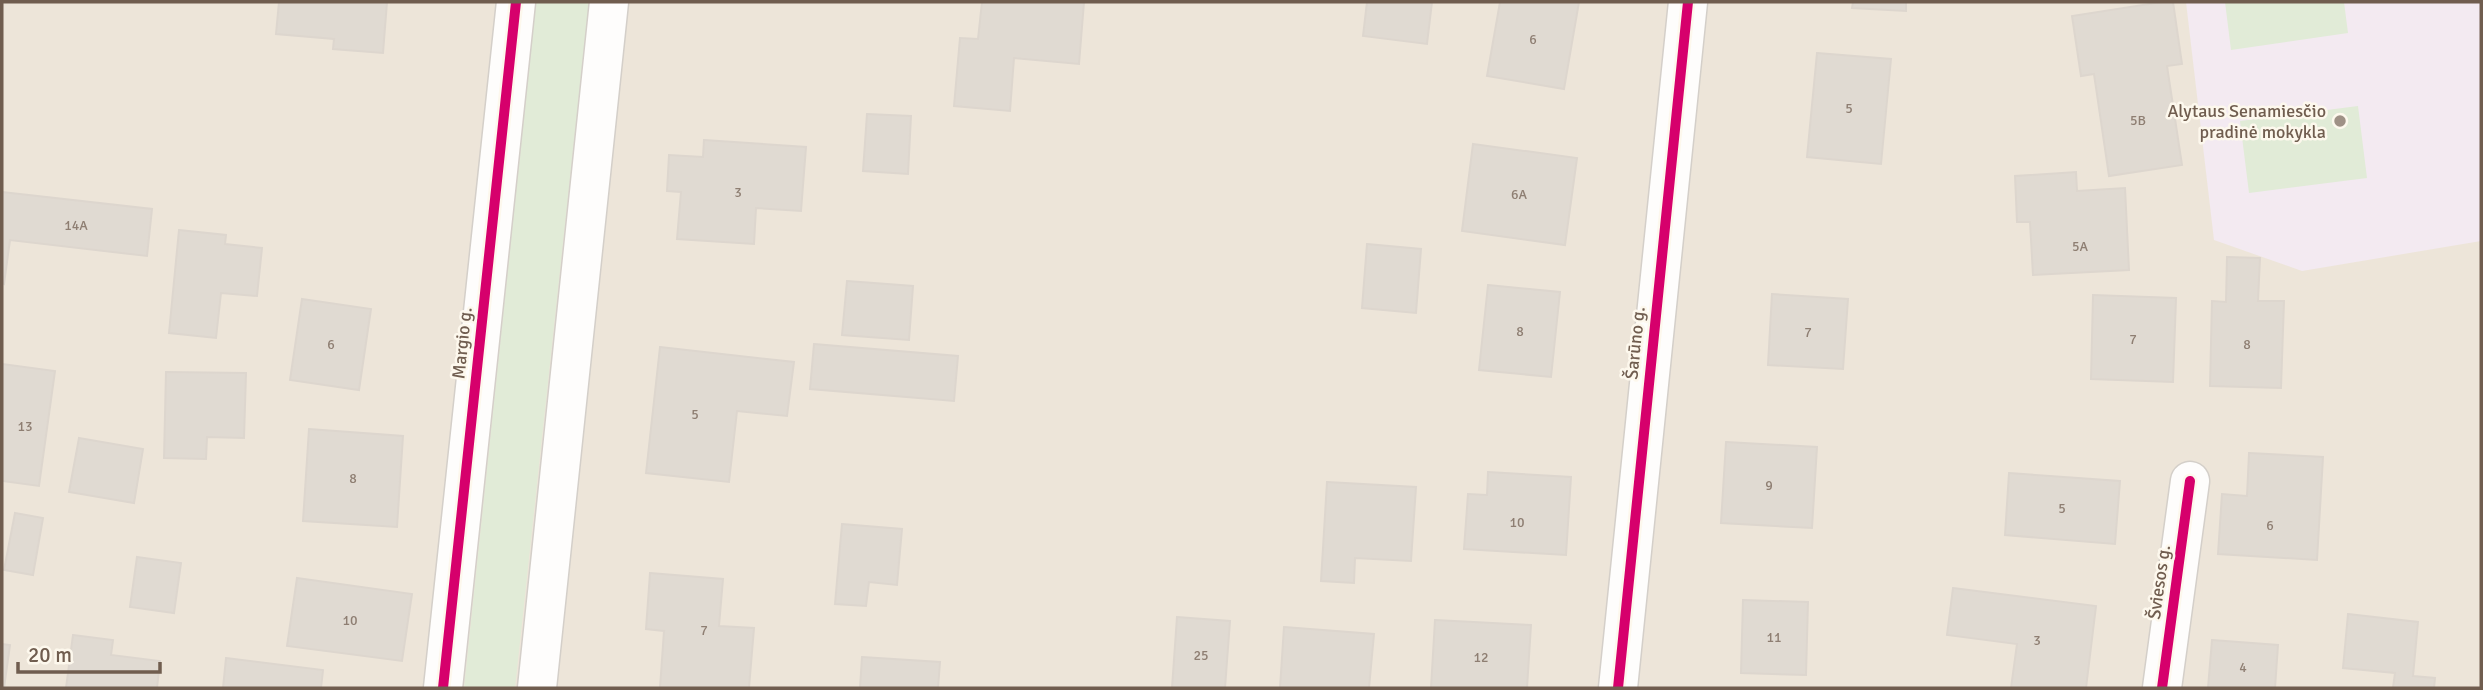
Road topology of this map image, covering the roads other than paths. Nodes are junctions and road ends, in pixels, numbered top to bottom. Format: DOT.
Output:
graph roads {
  1 [pos="516,2"];
  2 [pos="608,2"];
  3 [pos="1688,2"];
  4 [pos="2190,481"];
  5 [pos="443,688"];
  6 [pos="537,688"];
  7 [pos="1618,688"];
  8 [pos="2162,688"];
  1 -- 5 [label="street, Margio g."];
  2 -- 6 [label="street"];
  3 -- 7 [label="street, Šarūno g."];
  4 -- 8 [label="street, Šviesos g."];
}
